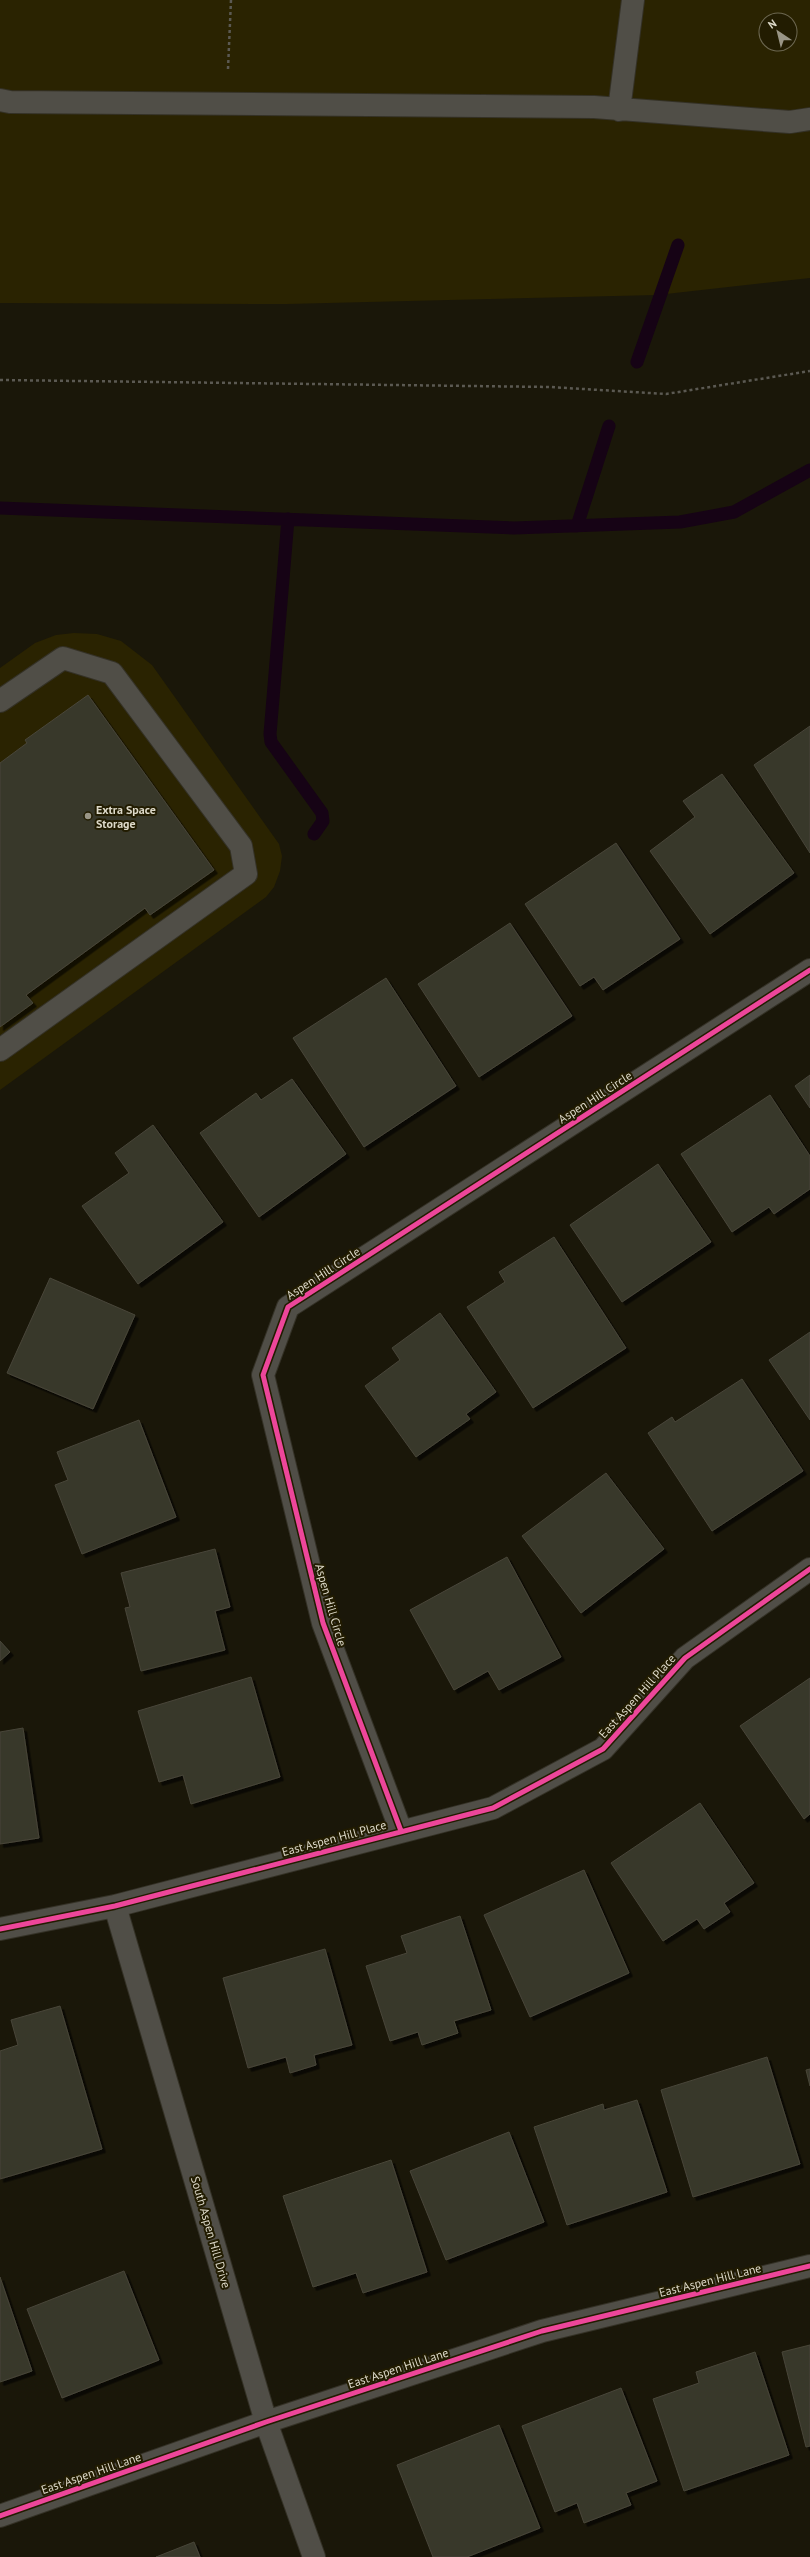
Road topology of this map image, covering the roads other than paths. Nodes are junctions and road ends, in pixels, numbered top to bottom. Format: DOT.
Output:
graph roads {
  1 [pos="633,0"];
  2 [pos="0,100"];
  3 [pos="619,110"];
  4 [pos="810,119"];
  5 [pos="0,701"];
  6 [pos="810,970"];
  7 [pos="0,1050"];
  8 [pos="810,1568"];
  9 [pos="401,1831"];
  10 [pos="115,1906"];
  11 [pos="0,1929"];
  12 [pos="810,2266"];
  13 [pos="266,2422"];
  14 [pos="0,2516"];
  15 [pos="314,2557"];
  1 -- 3 [label="street"];
  2 -- 3 [label="street"];
  3 -- 4 [label="street"];
  5 -- 7 [label="street"];
  6 -- 9 [label="street, Aspen Hill Circle"];
  8 -- 9 [label="street, East Aspen Hill Place"];
  9 -- 10 [label="street, East Aspen Hill Place"];
  10 -- 11 [label="street, East Aspen Hill Place"];
  10 -- 13 [label="street, South Aspen Hill Drive"];
  12 -- 13 [label="street, East Aspen Hill Lane"];
  13 -- 14 [label="street, East Aspen Hill Lane"];
  13 -- 15 [label="street, South Aspen Hill Drive"];
}
